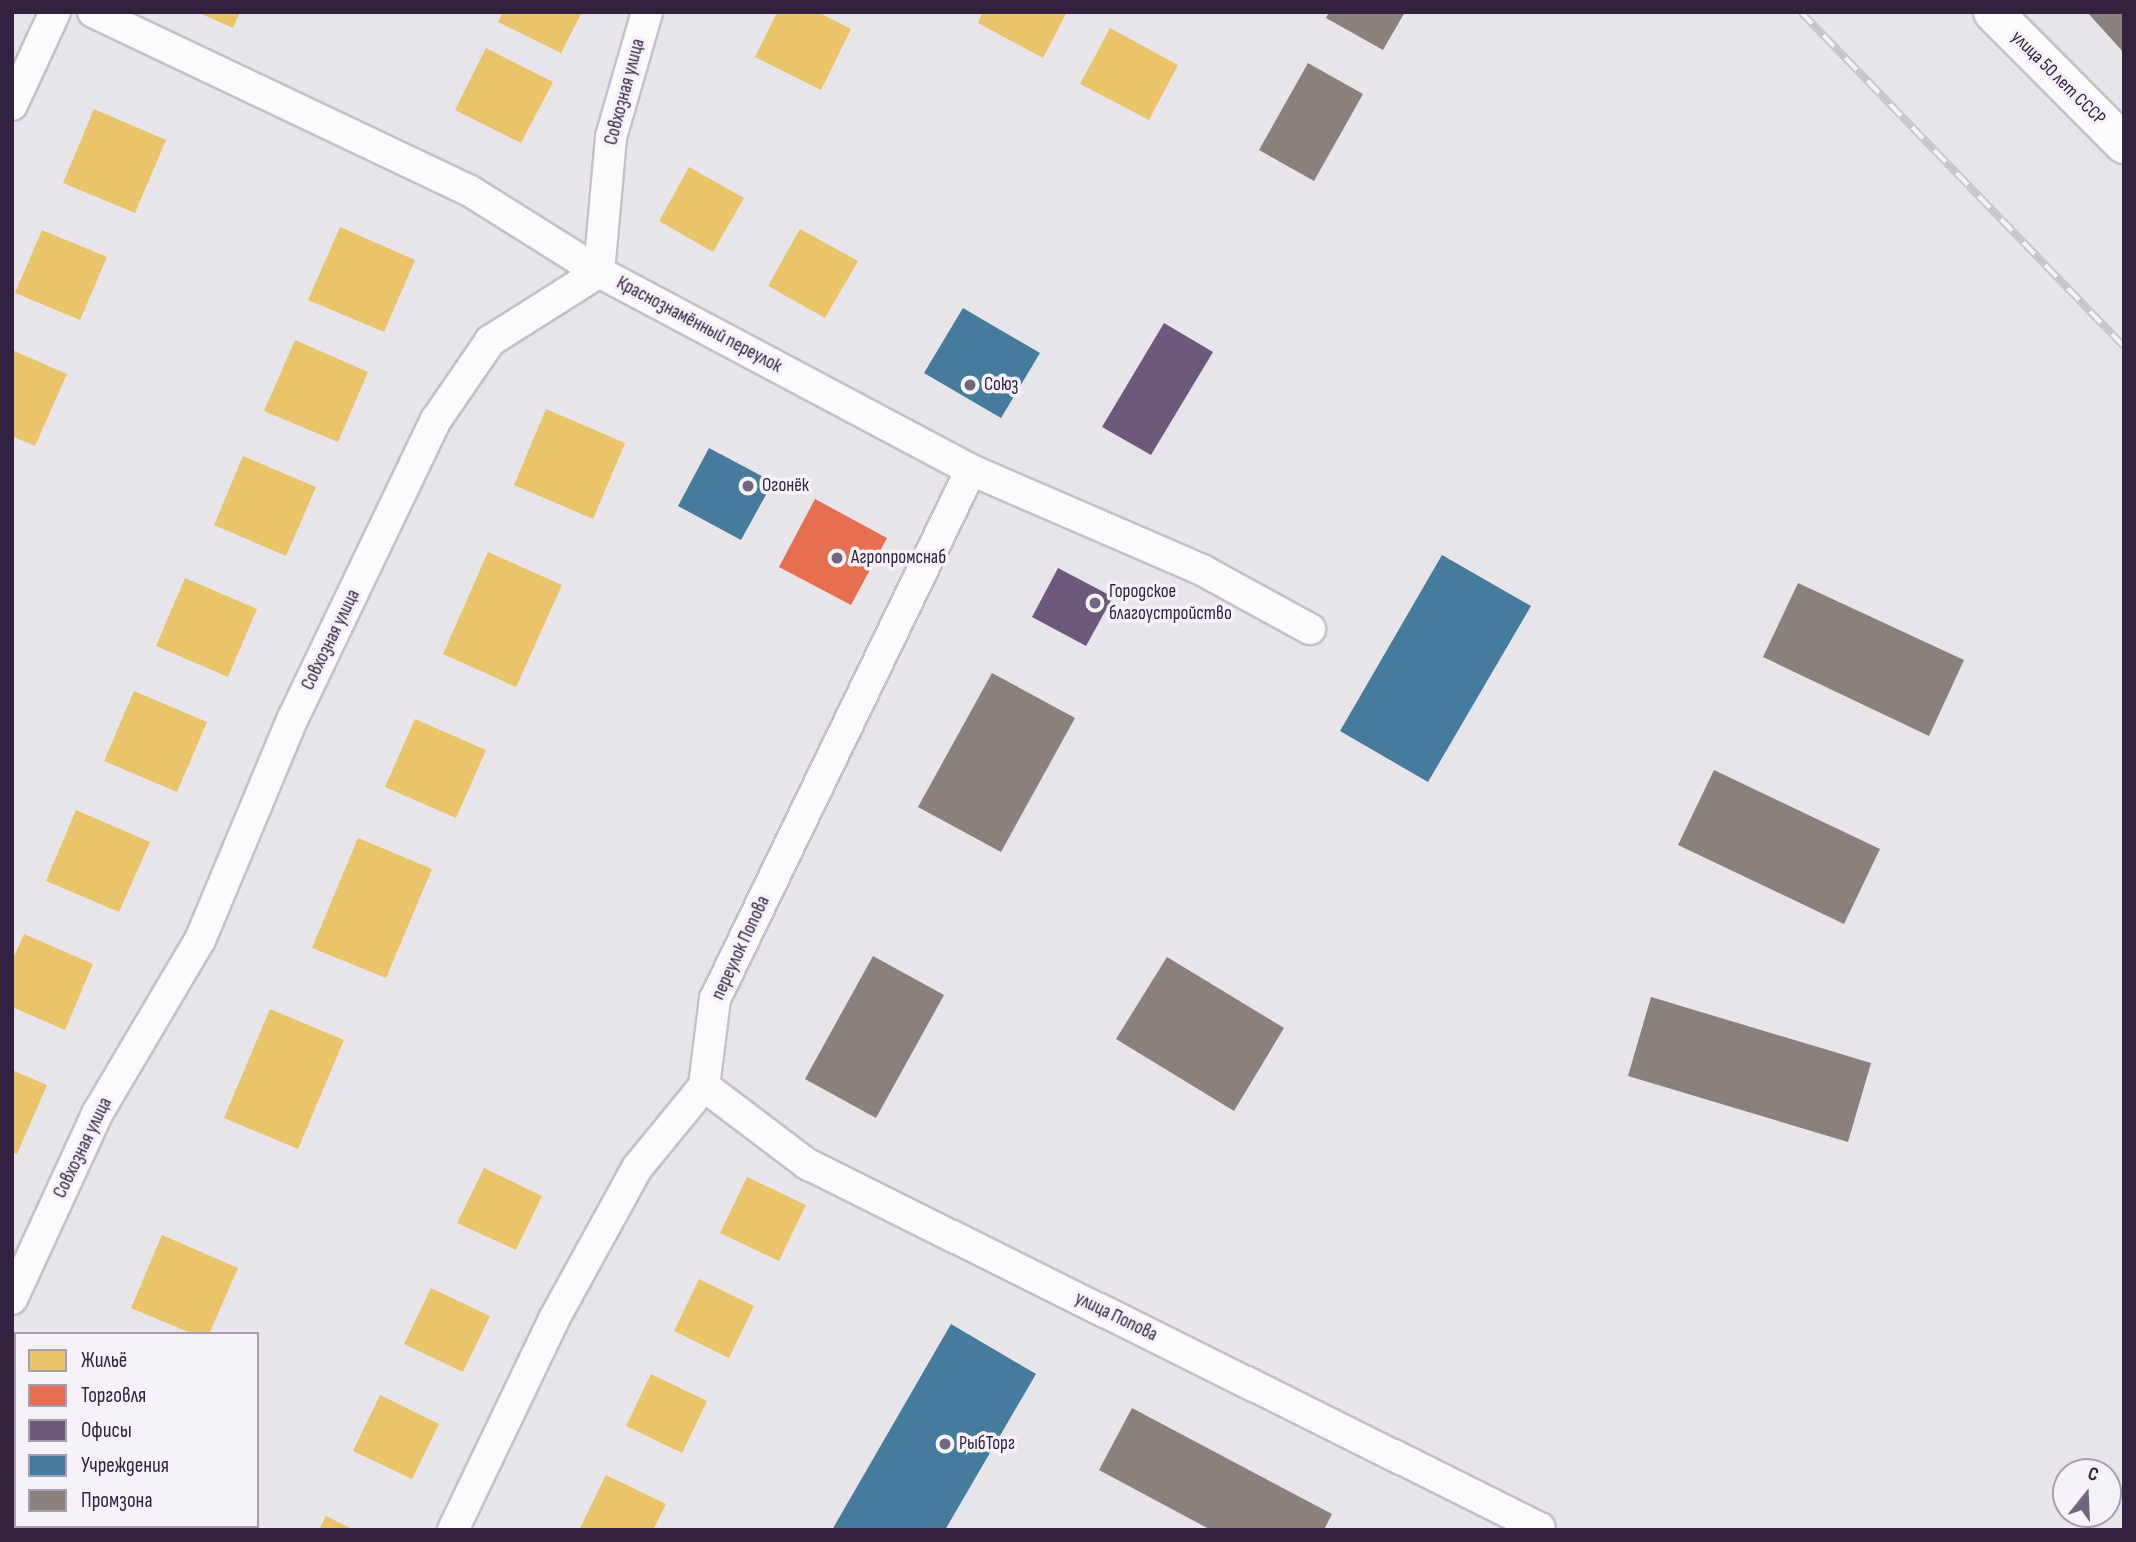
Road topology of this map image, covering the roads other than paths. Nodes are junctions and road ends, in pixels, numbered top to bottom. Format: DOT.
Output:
graph roads {
  1 [pos="55,12"];
  2 [pos="93,12"];
  3 [pos="647,12"];
  4 [pos="1993,12"];
  5 [pos="12,105"];
  6 [pos="2124,144"];
  7 [pos="599,272"];
  8 [pos="971,470"];
  9 [pos="1310,629"];
  10 [pos="704,1086"];
  11 [pos="12,1299"];
  12 [pos="1540,1528"];
  13 [pos="453,1530"];
  1 -- 5 [label="street"];
  2 -- 7 [label="street, Краснознамённый переулок"];
  3 -- 7 [label="street, Совхозная улица"];
  4 -- 6 [label="street, улица 50 лет СССР"];
  7 -- 8 [label="street, Краснознамённый переулок"];
  7 -- 11 [label="street, Совхозная улица"];
  8 -- 9 [label="street, Краснознамённый переулок"];
  8 -- 10 [label="street, переулок Попова"];
  10 -- 12 [label="street, улица Попова"];
  10 -- 13 [label="street"];
}
